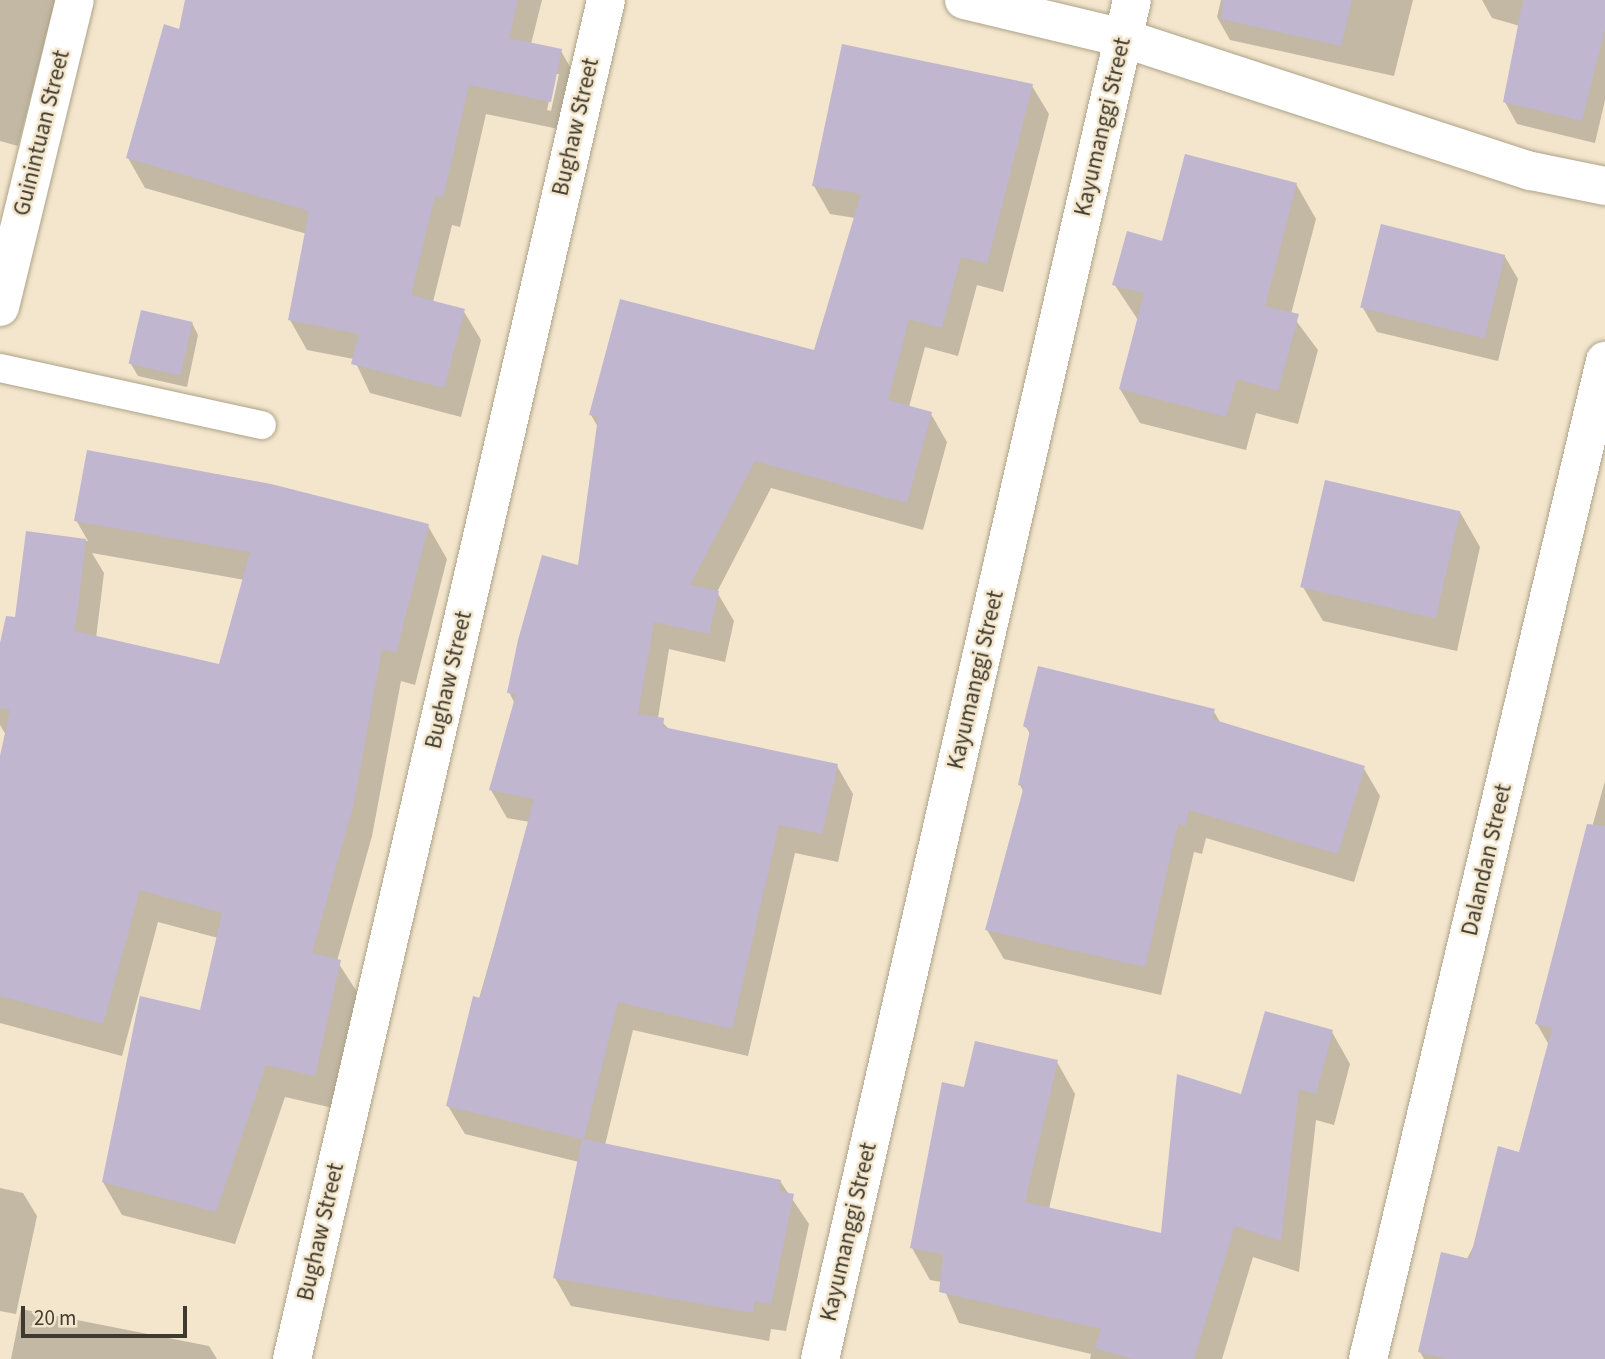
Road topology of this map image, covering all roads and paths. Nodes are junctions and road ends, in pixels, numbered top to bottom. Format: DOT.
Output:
graph roads {
  1 [pos="75,0"];
  2 [pos="606,0"];
  3 [pos="964,0"];
  4 [pos="1132,0"];
  5 [pos="1123,38"];
  6 [pos="1605,186"];
  7 [pos="1,294"];
  8 [pos="1605,361"];
  9 [pos="0,368"];
  10 [pos="262,425"];
  11 [pos="292,1359"];
  12 [pos="820,1359"];
  13 [pos="1368,1359"];
  1 -- 7 [label="street, Guinintuan Street"];
  2 -- 11 [label="street, Bughaw Street"];
  3 -- 5 [label="street"];
  4 -- 5 [label="street, Kayumanggi Street"];
  5 -- 6 [label="street"];
  5 -- 12 [label="street, Kayumanggi Street"];
  8 -- 13 [label="street, Dalandan Street"];
  9 -- 10 [label="lane"];
}
